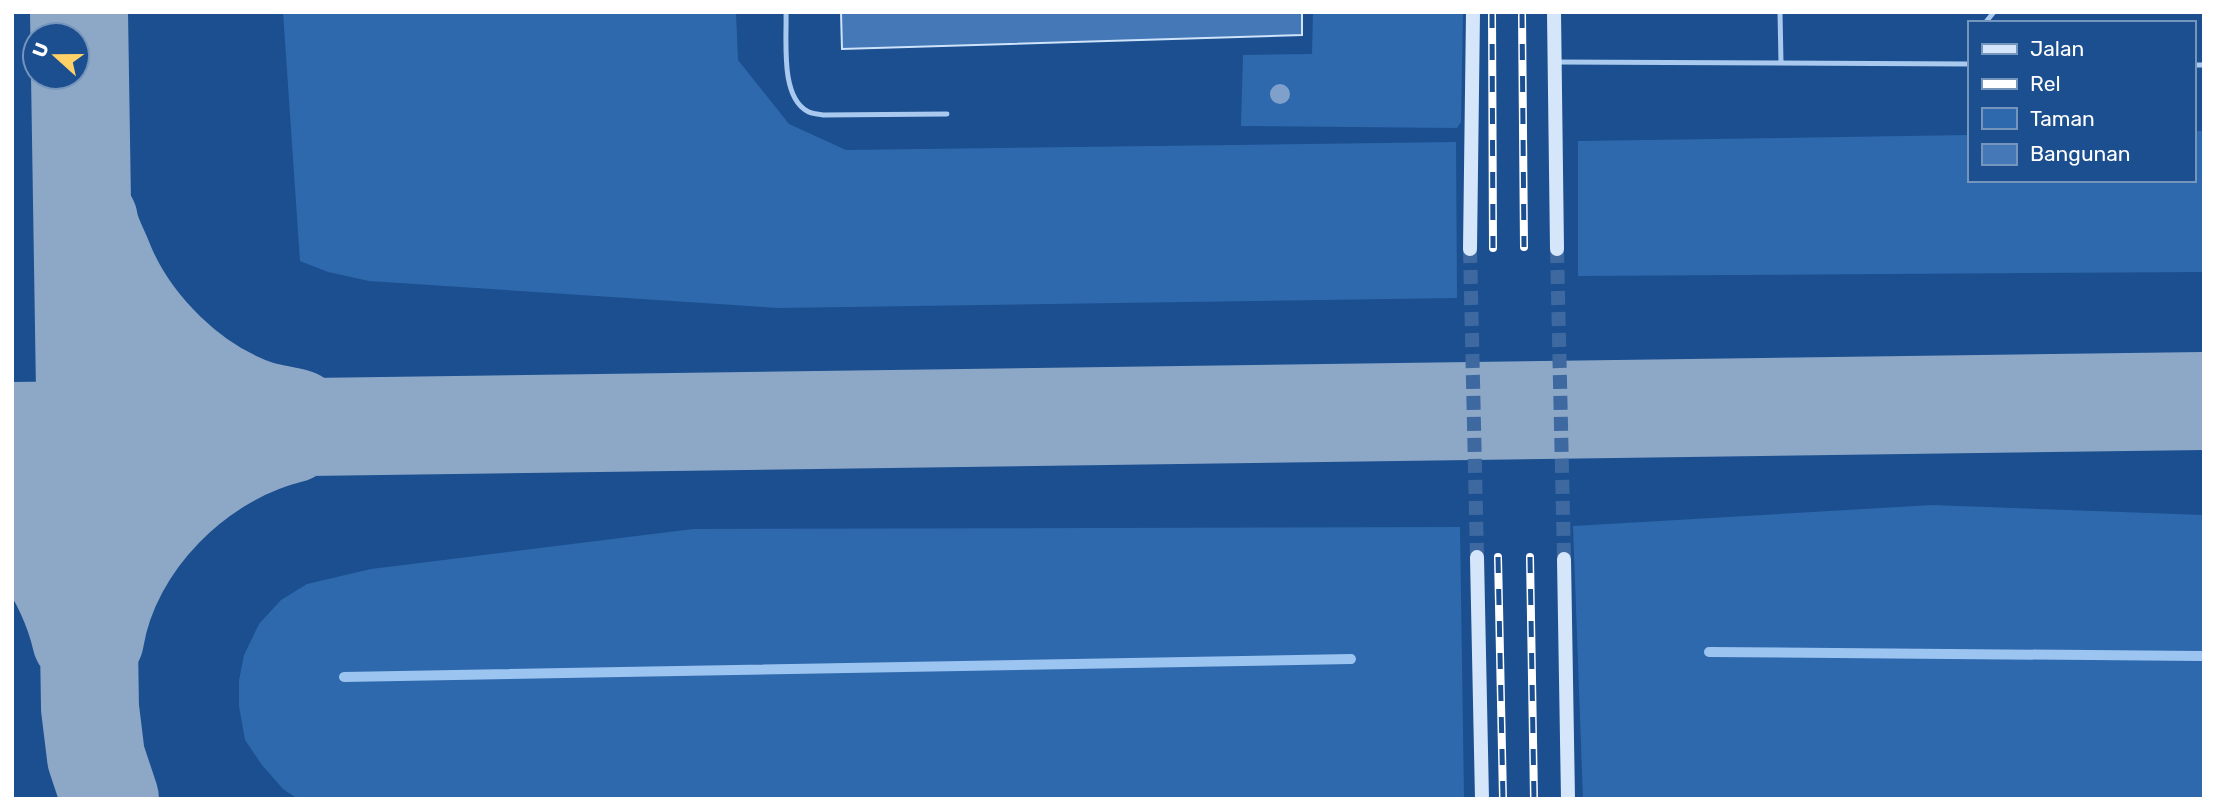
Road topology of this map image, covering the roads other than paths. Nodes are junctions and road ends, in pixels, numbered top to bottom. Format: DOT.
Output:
graph roads {
  1 [pos="786,12"];
  2 [pos="1473,12"];
  3 [pos="1554,12"];
  4 [pos="1780,12"];
  5 [pos="1555,62"];
  6 [pos="1781,63"];
  7 [pos="1968,64"];
  8 [pos="947,114"];
  9 [pos="1557,248"];
  10 [pos="1470,249"];
  11 [pos="1477,557"];
  12 [pos="1564,559"];
  13 [pos="1482,799"];
  14 [pos="1568,799"];
  1 -- 8 [label="lane"];
  2 -- 10 [label="street"];
  3 -- 5 [label="street"];
  4 -- 6 [label="lane"];
  5 -- 6 [label="lane"];
  5 -- 9 [label="street"];
  6 -- 7 [label="lane"];
  11 -- 13 [label="street"];
  12 -- 14 [label="street"];
}
